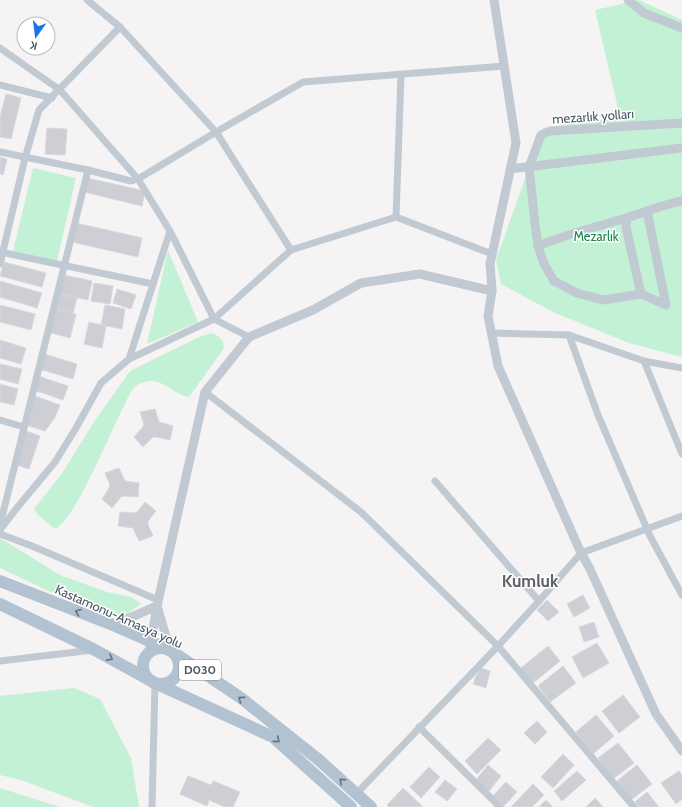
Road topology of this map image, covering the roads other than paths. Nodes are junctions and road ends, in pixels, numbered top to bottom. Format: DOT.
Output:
graph roads {
  1 [pos="87,0"];
  2 [pos="494,0"];
  3 [pos="628,0"];
  4 [pos="120,27"];
  5 [pos="682,28"];
  6 [pos="0,48"];
  7 [pos="504,66"];
  8 [pos="401,75"];
  9 [pos="0,85"];
  10 [pos="60,90"];
  11 [pos="52,98"];
  12 [pos="682,123"];
  13 [pos="216,132"];
  14 [pos="682,148"];
  15 [pos="0,152"];
  16 [pos="25,158"];
  17 [pos="529,167"];
  18 [pos="510,169"];
  19 [pos="88,170"];
  20 [pos="138,179"];
  21 [pos="682,201"];
  22 [pos="647,211"];
  23 [pos="396,217"];
  24 [pos="627,218"];
  25 [pos="170,231"];
  26 [pos="538,246"];
  27 [pos="291,250"];
  28 [pos="2,252"];
  29 [pos="492,254"];
  30 [pos="0,264"];
  31 [pos="64,266"];
  32 [pos="153,284"];
  33 [pos="492,291"];
  34 [pos="641,294"];
  35 [pos="214,319"];
  36 [pos="492,332"];
  37 [pos="569,335"];
  38 [pos="250,337"];
  39 [pos="129,359"];
  40 [pos="644,361"];
  41 [pos="682,368"];
  42 [pos="204,392"];
  43 [pos="0,420"];
  44 [pos="24,427"];
  45 [pos="682,454"];
  46 [pos="435,481"];
  47 [pos="682,516"];
  48 [pos="0,525"];
  49 [pos="647,528"];
  50 [pos="0,530"];
  51 [pos="0,534"];
  52 [pos="581,553"];
  53 [pos="0,581"];
  54 [pos="682,595"];
  55 [pos="539,601"];
  56 [pos="158,603"];
  57 [pos="0,604"];
  58 [pos="113,626"];
  59 [pos="498,646"];
  60 [pos="149,648"];
  61 [pos="95,650"];
  62 [pos="170,650"];
  63 [pos="0,661"];
  64 [pos="155,683"];
  65 [pos="419,727"];
  66 [pos="682,751"];
  67 [pos="356,794"];
  68 [pos="152,807"];
  69 [pos="351,807"];
  70 [pos="371,807"];
  71 [pos="500,807"];
  72 [pos="634,807"];
  1 -- 4 [label="street"];
  2 -- 7 [label="street"];
  3 -- 5 [label="street"];
  4 -- 10 [label="street"];
  4 -- 13 [label="street"];
  6 -- 10 [label="street"];
  7 -- 8 [label="street"];
  7 -- 18 [label="street"];
  8 -- 13 [label="street"];
  8 -- 23 [label="street"];
  9 -- 11 [label="street"];
  10 -- 11 [label="street"];
  10 -- 20 [label="street"];
  11 -- 16 [label="street"];
  12 -- 17 [label="street, mezarlık yolları"];
  13 -- 20 [label="street"];
  13 -- 27 [label="street"];
  14 -- 17 [label="street"];
  15 -- 16 [label="street"];
  16 -- 19 [label="street"];
  16 -- 28 [label="street"];
  17 -- 18 [label="street"];
  17 -- 26 [label="street, mezarlık yolları"];
  18 -- 29 [label="street"];
  19 -- 20 [label="street"];
  19 -- 31 [label="street"];
  20 -- 25 [label="street"];
  21 -- 22 [label="street"];
  22 -- 24 [label="street"];
  22 -- 34 [label="street"];
  23 -- 27 [label="street"];
  23 -- 29 [label="street"];
  24 -- 26 [label="street"];
  24 -- 34 [label="street"];
  25 -- 32 [label="street"];
  25 -- 35 [label="street"];
  26 -- 34 [label="street, mezarlık yolları"];
  27 -- 35 [label="street"];
  28 -- 30 [label="street"];
  28 -- 31 [label="street"];
  29 -- 33 [label="street"];
  31 -- 32 [label="street"];
  31 -- 44 [label="street"];
  32 -- 39 [label="street"];
  33 -- 36 [label="street"];
  33 -- 38 [label="street"];
  35 -- 38 [label="street"];
  35 -- 39 [label="street"];
  36 -- 37 [label="street"];
  36 -- 52 [label="street"];
  37 -- 40 [label="street"];
  37 -- 49 [label="street"];
  38 -- 42 [label="street"];
  39 -- 50 [label="street"];
  40 -- 41 [label="street"];
  40 -- 45 [label="street"];
  42 -- 56 [label="street"];
  42 -- 59 [label="street"];
  43 -- 44 [label="street"];
  44 -- 48 [label="street"];
  46 -- 55 [label="street"];
  47 -- 49 [label="street"];
  49 -- 52 [label="street"];
  49 -- 54 [label="street"];
  51 -- 56 [label="street"];
  52 -- 55 [label="street"];
  52 -- 66 [label="street"];
  58 -- 53 [label="main road, Kastamonu-Amasya yolu, one-way"];
  55 -- 59 [label="street"];
  56 -- 58 [label="street"];
  56 -- 60 [label="street"];
  56 -- 62 [label="street"];
  57 -- 61 [label="main road, D030"];
  58 -- 60 [label="main road, Kastamonu-Amasya yolu"];
  59 -- 65 [label="street"];
  59 -- 72 [label="street"];
  60 -- 62 [label="main road"];
  60 -- 64 [label="main road"];
  61 -- 63 [label="street"];
  61 -- 64 [label="main road, D030, one-way"];
  62 -- 64 [label="main road"];
  67 -- 62 [label="main road, Kastamonu-Amasya yolu / D030, one-way"];
  64 -- 68 [label="street"];
  64 -- 69 [label="main road, D030, one-way"];
  65 -- 67 [label="street"];
  65 -- 71 [label="street"];
  67 -- 70 [label="main road, Kastamonu-Amasya yolu / D030"];
}
